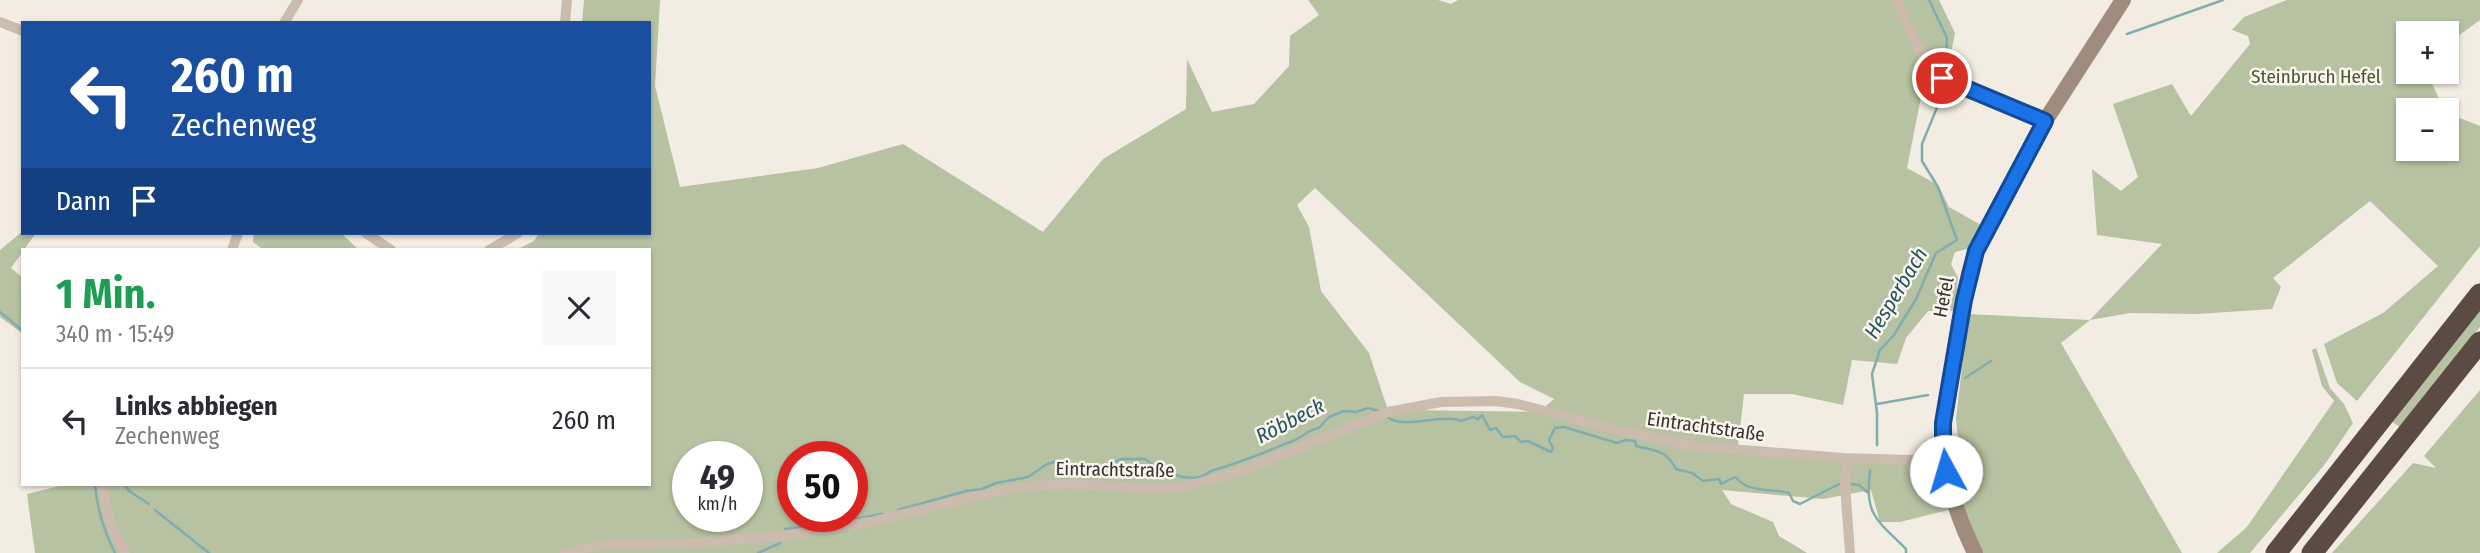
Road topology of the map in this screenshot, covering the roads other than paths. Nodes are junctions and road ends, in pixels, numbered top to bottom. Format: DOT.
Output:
graph roads {
  1 [pos="298,0"];
  2 [pos="567,0"];
  3 [pos="1896,0"];
  4 [pos="2123,0"];
  5 [pos="285,21"];
  6 [pos="565,21"];
  7 [pos="0,22"];
  8 [pos="21,30"];
  9 [pos="2045,121"];
  10 [pos="369,235"];
  11 [pos="515,235"];
  12 [pos="388,248"];
  13 [pos="492,248"];
  14 [pos="2480,294"];
  15 [pos="2480,342"];
  16 [pos="1847,459"];
  17 [pos="1944,461"];
  18 [pos="103,486"];
  19 [pos="125,553"];
  20 [pos="564,553"];
  21 [pos="1850,553"];
  22 [pos="1975,553"];
  23 [pos="2276,553"];
  24 [pos="2312,553"];
  1 -- 5 [label="street"];
  2 -- 6 [label="street"];
  3 -- 9 [label="street"];
  4 -- 9 [label="main road, Hefel"];
  7 -- 8 [label="street"];
  9 -- 17 [label="main road, Hefel"];
  10 -- 12 [label="street"];
  11 -- 13 [label="street"];
  14 -- 23 [label="highway"];
  15 -- 24 [label="highway"];
  16 -- 17 [label="street, Eintrachtstraße"];
  16 -- 20 [label="street, Eintrachtstraße"];
  16 -- 21 [label="street"];
  17 -- 22 [label="main road, Hefel"];
  18 -- 19 [label="street"];
}
